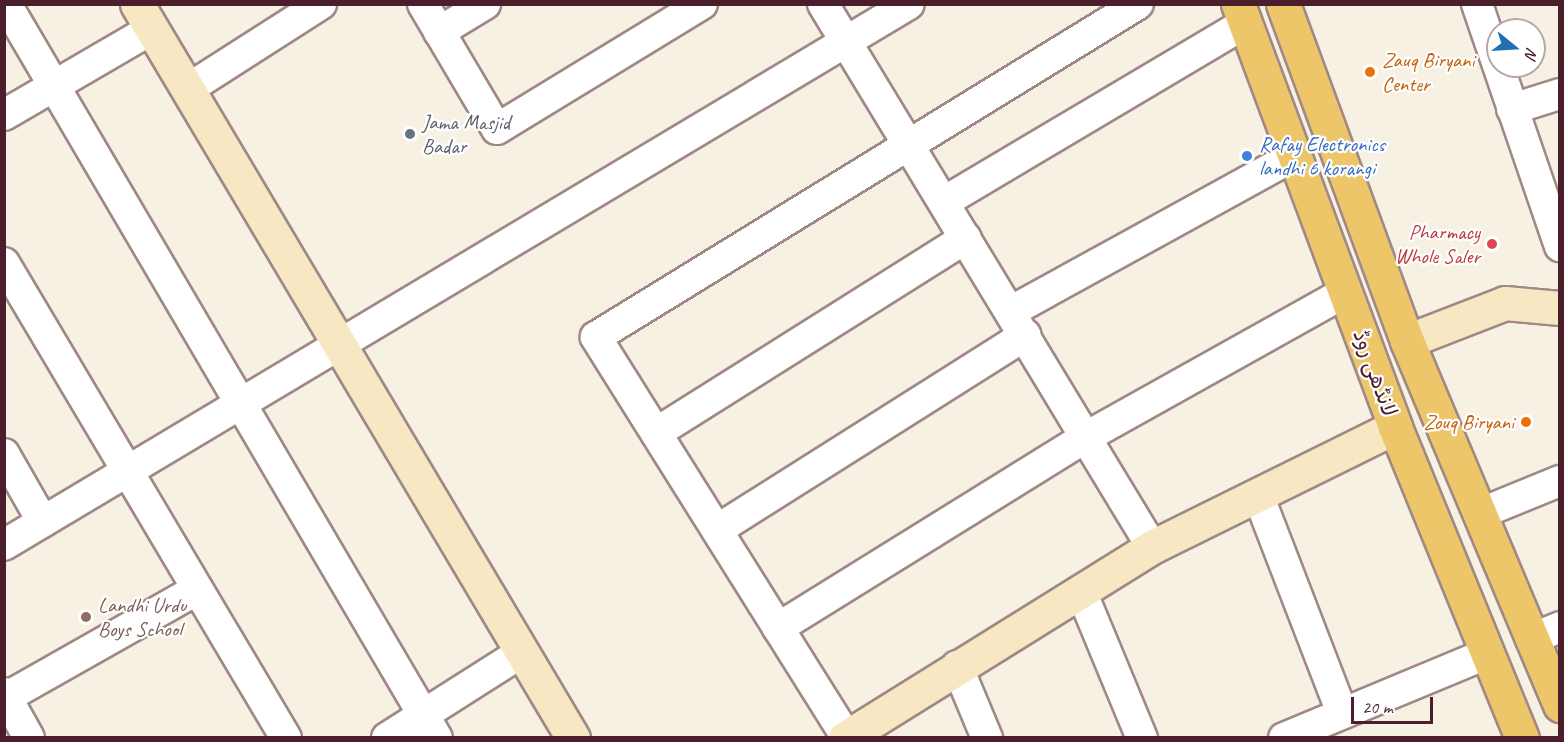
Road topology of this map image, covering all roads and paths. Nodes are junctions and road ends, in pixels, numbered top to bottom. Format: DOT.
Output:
graph roads {
  1 [pos="6,4"];
  2 [pos="321,4"];
  3 [pos="423,4"];
  4 [pos="485,4"];
  5 [pos="702,4"];
  6 [pos="823,4"];
  7 [pos="909,4"];
  8 [pos="1138,4"];
  9 [pos="1283,4"];
  10 [pos="1476,4"];
  11 [pos="1242,14"];
  12 [pos="144,17"];
  13 [pos="440,32"];
  14 [pos="847,42"];
  15 [pos="52,87"];
  16 [pos="188,89"];
  17 [pos="1560,94"];
  18 [pos="1512,109"];
  19 [pos="4,115"];
  20 [pos="909,146"];
  21 [pos="1295,155"];
  22 [pos="944,202"];
  23 [pos="1557,229"];
  24 [pos="966,238"];
  25 [pos="4,263"];
  26 [pos="1345,292"];
  27 [pos="1560,308"];
  28 [pos="1017,324"];
  29 [pos="1407,341"];
  30 [pos="340,345"];
  31 [pos="241,402"];
  32 [pos="1395,427"];
  33 [pos="656,433"];
  34 [pos="1086,437"];
  35 [pos="4,454"];
  36 [pos="126,473"];
  37 [pos="1560,481"];
  38 [pos="1258,495"];
  39 [pos="1479,514"];
  40 [pos="43,522"];
  41 [pos="717,530"];
  42 [pos="4,545"];
  43 [pos="1152,548"];
  44 [pos="196,590"];
  45 [pos="1081,591"];
  46 [pos="778,628"];
  47 [pos="1545,633"];
  48 [pos="522,652"];
  49 [pos="1488,653"];
  50 [pos="957,666"];
  51 [pos="6,695"];
  52 [pos="1560,705"];
  53 [pos="1342,713"];
  54 [pos="431,727"];
  55 [pos="281,736"];
  56 [pos="845,737"];
  57 [pos="29,738"];
  58 [pos="387,738"];
  59 [pos="573,738"];
  60 [pos="987,738"];
  61 [pos="1142,738"];
  62 [pos="1284,738"];
  63 [pos="1522,738"];
  1 -- 15 [label="street"];
  2 -- 16 [label="street"];
  3 -- 13 [label="street"];
  4 -- 13 [label="street"];
  5 -- 13 [label="street"];
  6 -- 14 [label="street"];
  7 -- 14 [label="street"];
  8 -- 20 [label="street"];
  9 -- 29 [label="main road, لانڈھی روڈ"];
  10 -- 18 [label="street"];
  11 -- 21 [label="main road, لانڈھی روڈ"];
  11 -- 22 [label="street"];
  12 -- 15 [label="street"];
  12 -- 16 [label="street"];
  14 -- 20 [label="street"];
  14 -- 30 [label="street"];
  15 -- 19 [label="street"];
  15 -- 31 [label="street"];
  16 -- 30 [label="street"];
  17 -- 18 [label="street"];
  18 -- 23 [label="street"];
  20 -- 22 [label="street"];
  20 -- 33 [label="street"];
  21 -- 26 [label="main road, لانڈھی روڈ"];
  21 -- 28 [label="street"];
  22 -- 24 [label="street"];
  24 -- 28 [label="street"];
  24 -- 33 [label="street"];
  25 -- 36 [label="street"];
  26 -- 32 [label="main road, لانڈھی روڈ"];
  26 -- 34 [label="street"];
  27 -- 29 [label="street"];
  28 -- 34 [label="street"];
  28 -- 41 [label="street"];
  29 -- 39 [label="main road, لانڈھی روڈ"];
  30 -- 31 [label="street"];
  30 -- 48 [label="street"];
  31 -- 36 [label="street"];
  31 -- 54 [label="street"];
  32 -- 38 [label="street"];
  32 -- 49 [label="main road, لانڈھی روڈ"];
  33 -- 41 [label="street"];
  34 -- 43 [label="street"];
  34 -- 46 [label="street"];
  35 -- 40 [label="street"];
  36 -- 40 [label="street"];
  36 -- 44 [label="street"];
  37 -- 39 [label="street"];
  38 -- 43 [label="street"];
  38 -- 53 [label="street"];
  39 -- 47 [label="main road, لانڈھی روڈ"];
  40 -- 42 [label="street"];
  41 -- 46 [label="street"];
  43 -- 45 [label="street"];
  44 -- 51 [label="street"];
  44 -- 55 [label="street"];
  45 -- 50 [label="street"];
  45 -- 61 [label="street"];
  46 -- 56 [label="street"];
  47 -- 52 [label="main road, لانڈھی روڈ"];
  48 -- 54 [label="street"];
  48 -- 59 [label="street"];
  49 -- 53 [label="street"];
  49 -- 63 [label="main road, لانڈھی روڈ"];
  50 -- 56 [label="street"];
  50 -- 60 [label="street"];
  51 -- 57 [label="street"];
  53 -- 62 [label="street"];
  54 -- 58 [label="street"];
}
